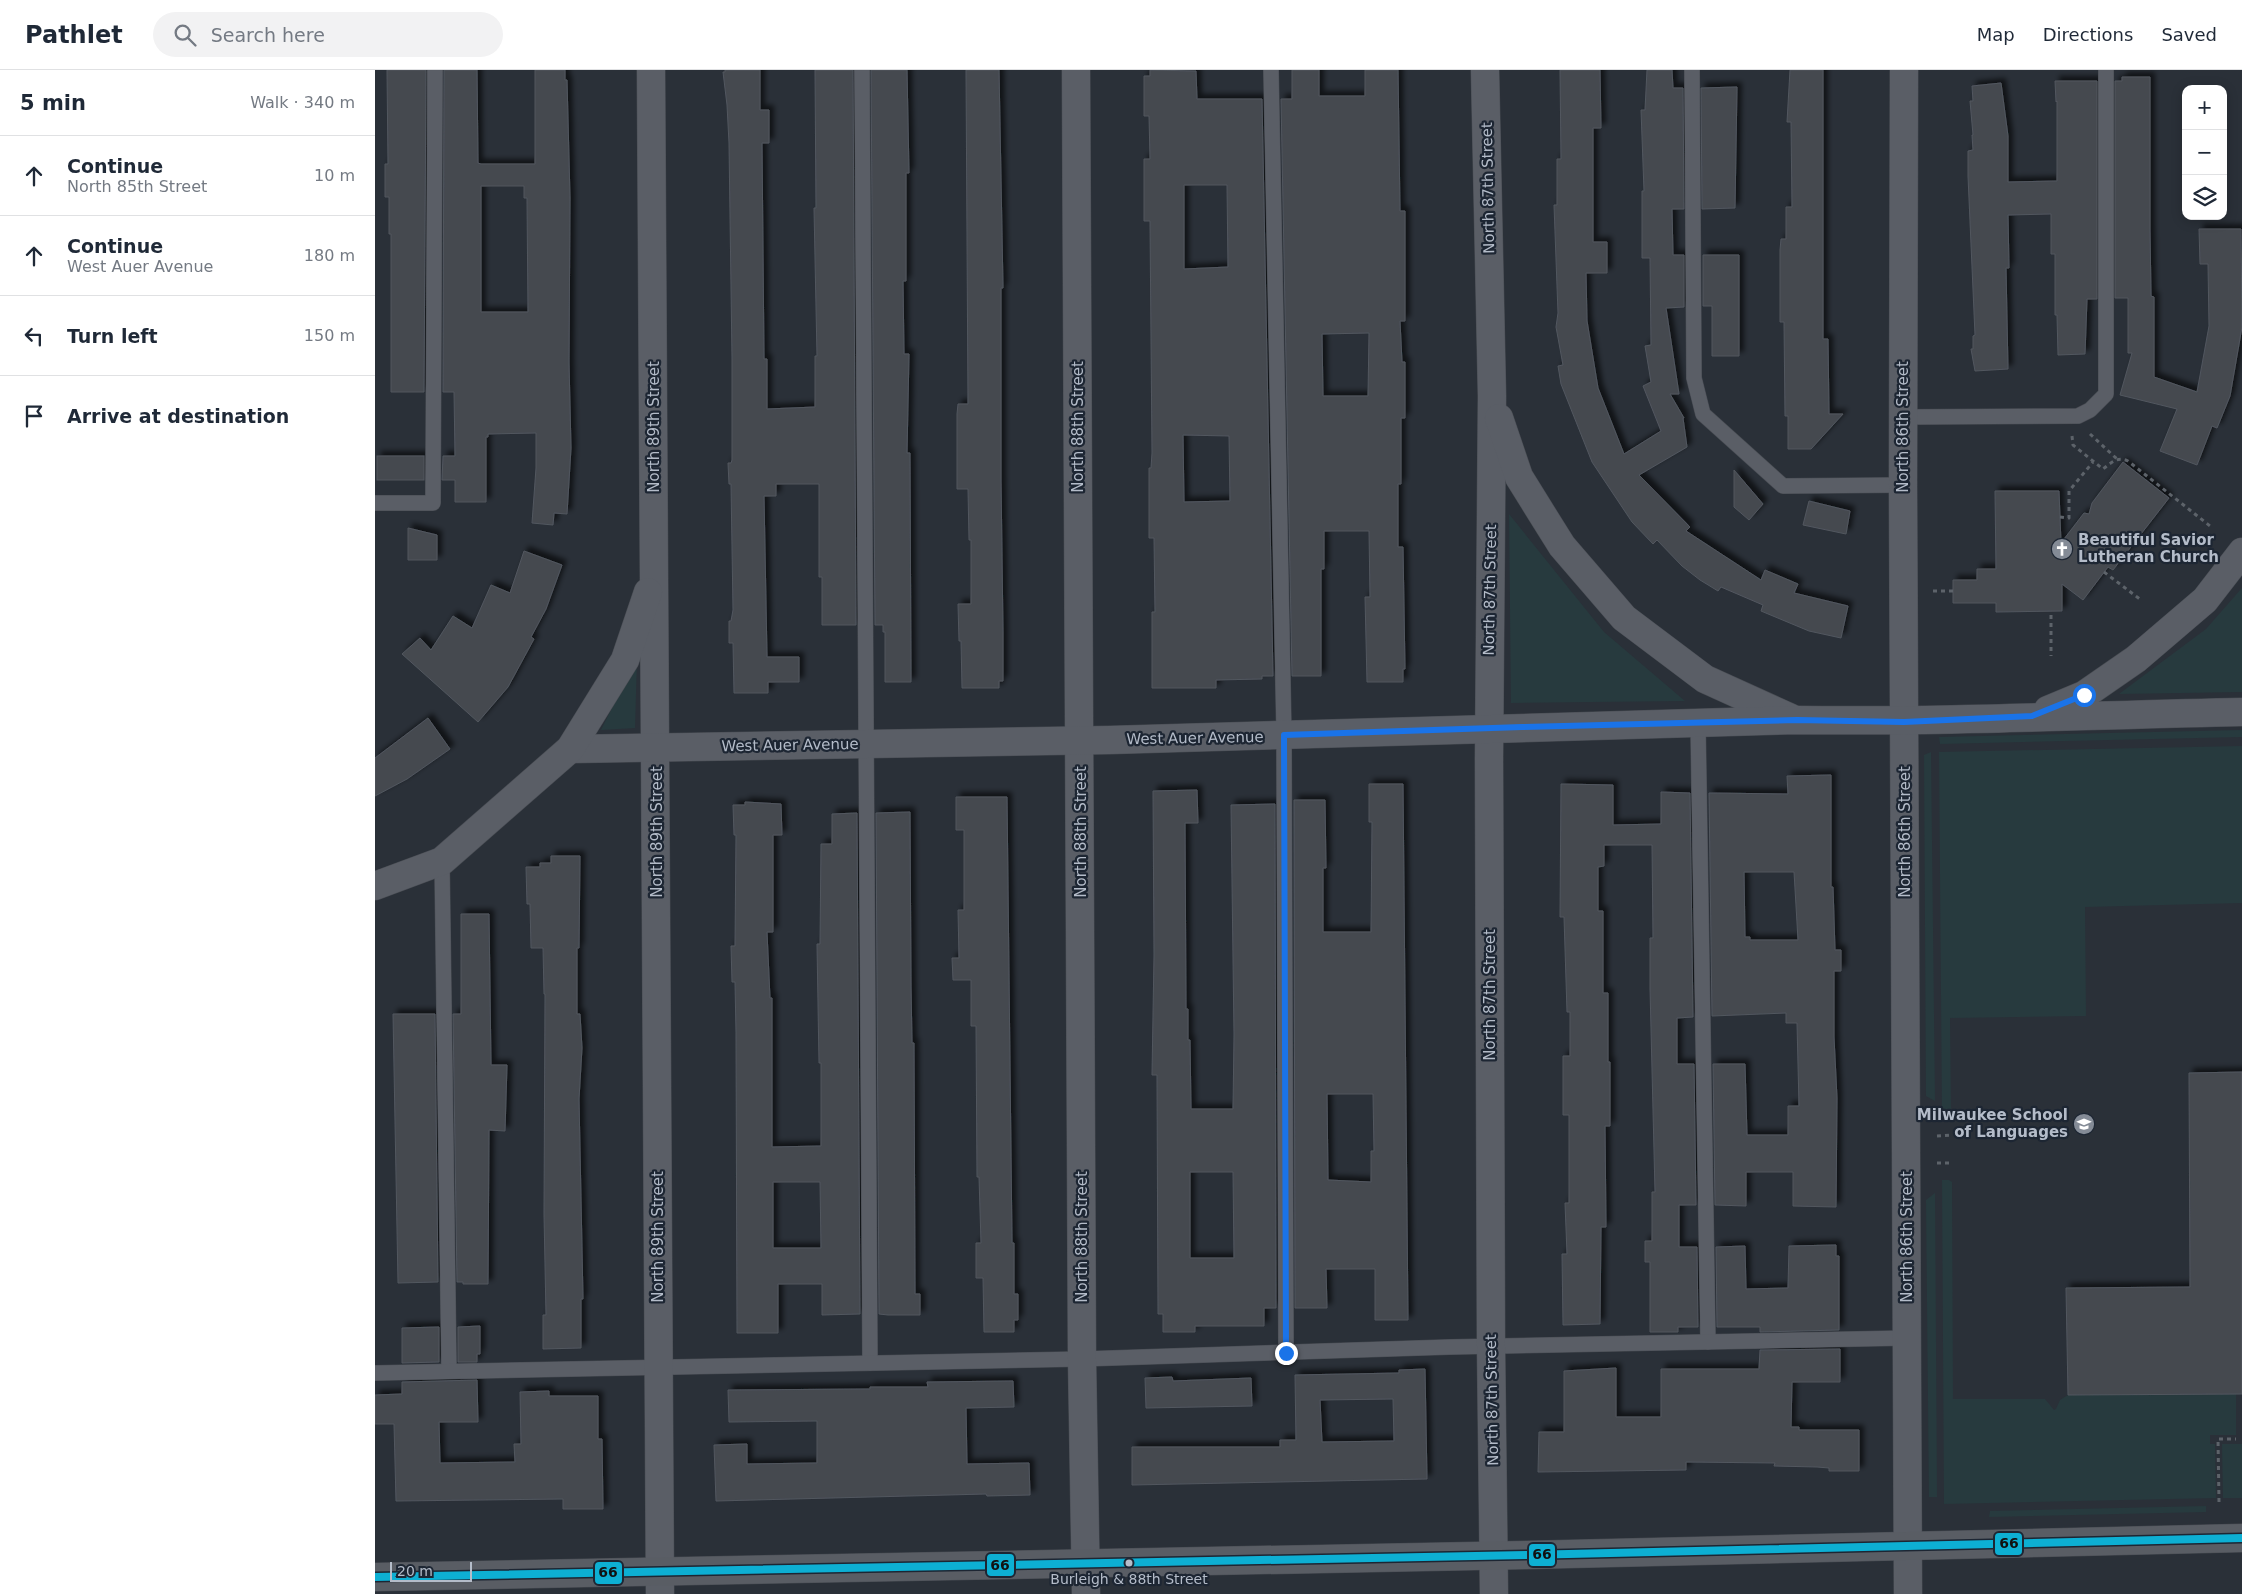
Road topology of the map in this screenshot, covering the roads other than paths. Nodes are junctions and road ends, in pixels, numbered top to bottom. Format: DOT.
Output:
graph roads {
  1 [pos="435,70"];
  2 [pos="651,70"];
  3 [pos="862,70"];
  4 [pos="1076,70"];
  5 [pos="1271,70"];
  6 [pos="1485,70"];
  7 [pos="1692,70"];
  8 [pos="1904,70"];
  9 [pos="2106,70"];
  10 [pos="1492,396"];
  11 [pos="1903,417"];
  12 [pos="1903,485"];
  13 [pos="375,502"];
  14 [pos="2242,552"];
  15 [pos="655,574"];
  16 [pos="2242,712"];
  17 [pos="2032,716"];
  18 [pos="1797,720"];
  19 [pos="1904,722"];
  20 [pos="1698,723"];
  21 [pos="1489,728"];
  22 [pos="1284,735"];
  23 [pos="1080,740"];
  24 [pos="867,744"];
  25 [pos="656,746"];
  26 [pos="570,749"];
  27 [pos="443,860"];
  28 [pos="375,886"];
  29 [pos="1907,1338"];
  30 [pos="1707,1342"];
  31 [pos="1491,1346"];
  32 [pos="1286,1353"];
  33 [pos="1082,1359"];
  34 [pos="870,1363"];
  35 [pos="659,1367"];
  36 [pos="449,1371"];
  37 [pos="375,1372"];
  38 [pos="2242,1538"];
  39 [pos="1907,1545"];
  40 [pos="1495,1555"];
  41 [pos="1087,1563"];
  42 [pos="375,1577"];
  43 [pos="660,1583"];
  44 [pos="1086,1594"];
  45 [pos="1494,1594"];
  46 [pos="1908,1594"];
  1 -- 13 [label="lane"];
  2 -- 15 [label="street, North 89th Street"];
  3 -- 24 [label="lane"];
  4 -- 23 [label="street, North 88th Street"];
  5 -- 22 [label="lane"];
  6 -- 10 [label="street, North 87th Street"];
  7 -- 12 [label="lane"];
  8 -- 11 [label="street, North 86th Street"];
  9 -- 11 [label="lane"];
  10 -- 18 [label="street, North 87th Street"];
  10 -- 21 [label="street, North 87th Street"];
  11 -- 12 [label="street, North 86th Street"];
  12 -- 19 [label="street, North 86th Street"];
  14 -- 17 [label="street"];
  15 -- 25 [label="street, North 89th Street"];
  15 -- 26 [label="street"];
  16 -- 17 [label="street, West Auer Avenue"];
  17 -- 19 [label="street, West Auer Avenue"];
  18 -- 19 [label="street, West Auer Avenue"];
  18 -- 20 [label="street, West Auer Avenue"];
  19 -- 29 [label="street, North 86th Street"];
  20 -- 21 [label="street, West Auer Avenue"];
  20 -- 30 [label="lane"];
  21 -- 22 [label="street, West Auer Avenue"];
  21 -- 31 [label="street, North 87th Street"];
  22 -- 23 [label="street, West Auer Avenue"];
  22 -- 32 [label="lane"];
  23 -- 24 [label="street, West Auer Avenue"];
  23 -- 33 [label="street, North 88th Street"];
  24 -- 25 [label="street, West Auer Avenue"];
  24 -- 34 [label="lane"];
  25 -- 26 [label="street, West Auer Avenue"];
  25 -- 35 [label="street, North 89th Street"];
  26 -- 27 [label="street"];
  27 -- 28 [label="street"];
  27 -- 36 [label="lane"];
  29 -- 30 [label="lane"];
  29 -- 39 [label="street, North 86th Street"];
  30 -- 31 [label="lane"];
  31 -- 32 [label="lane"];
  31 -- 40 [label="street, North 87th Street"];
  32 -- 33 [label="lane"];
  33 -- 34 [label="lane"];
  33 -- 41 [label="street, North 88th Street"];
  34 -- 35 [label="lane"];
  35 -- 36 [label="lane"];
  35 -- 43 [label="street, North 89th Street"];
  36 -- 37 [label="lane"];
  38 -- 39 [label="main road"];
  39 -- 40 [label="main road"];
  39 -- 46 [label="street, North 86th Street"];
  40 -- 41 [label="main road"];
  40 -- 45 [label="street, North 87th Street"];
  41 -- 43 [label="main road"];
  41 -- 44 [label="street, North 88th Street"];
  42 -- 43 [label="main road"];
}
